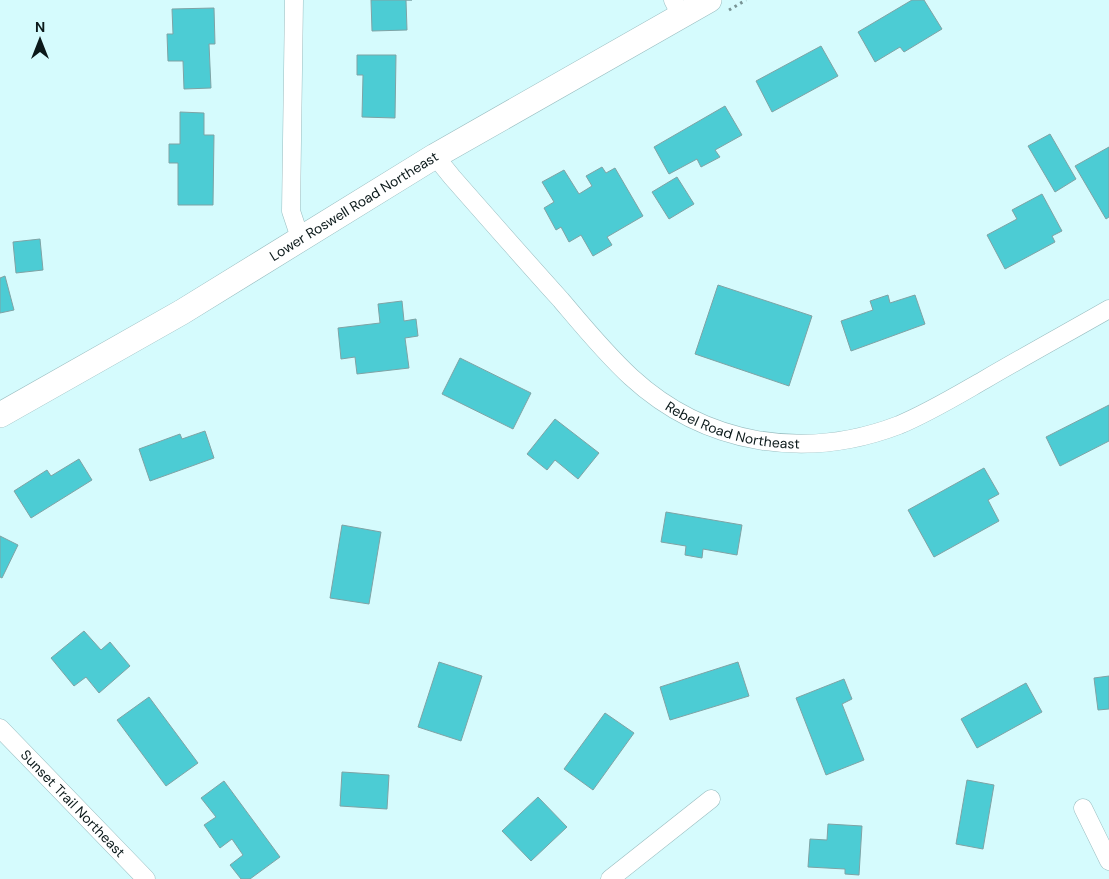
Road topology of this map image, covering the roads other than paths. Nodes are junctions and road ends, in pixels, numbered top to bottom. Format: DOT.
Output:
graph roads {
  1 [pos="294,0"];
  2 [pos="709,0"];
  3 [pos="677,8"];
  4 [pos="435,156"];
  5 [pos="300,238"];
  6 [pos="1109,309"];
  7 [pos="0,415"];
  8 [pos="0,728"];
  9 [pos="711,799"];
  10 [pos="1083,808"];
  11 [pos="1109,861"];
  12 [pos="146,879"];
  13 [pos="610,879"];
  1 -- 5 [label="street"];
  2 -- 3 [label="street, Lower Roswell Road Northeast"];
  3 -- 4 [label="street, Lower Roswell Road Northeast"];
  4 -- 5 [label="street, Lower Roswell Road Northeast"];
  4 -- 6 [label="street, Rebel Road Northeast"];
  5 -- 7 [label="street, Lower Roswell Road Northeast"];
  8 -- 12 [label="street, Sunset Trail Northeast"];
  9 -- 13 [label="street"];
  10 -- 11 [label="street"];
}
